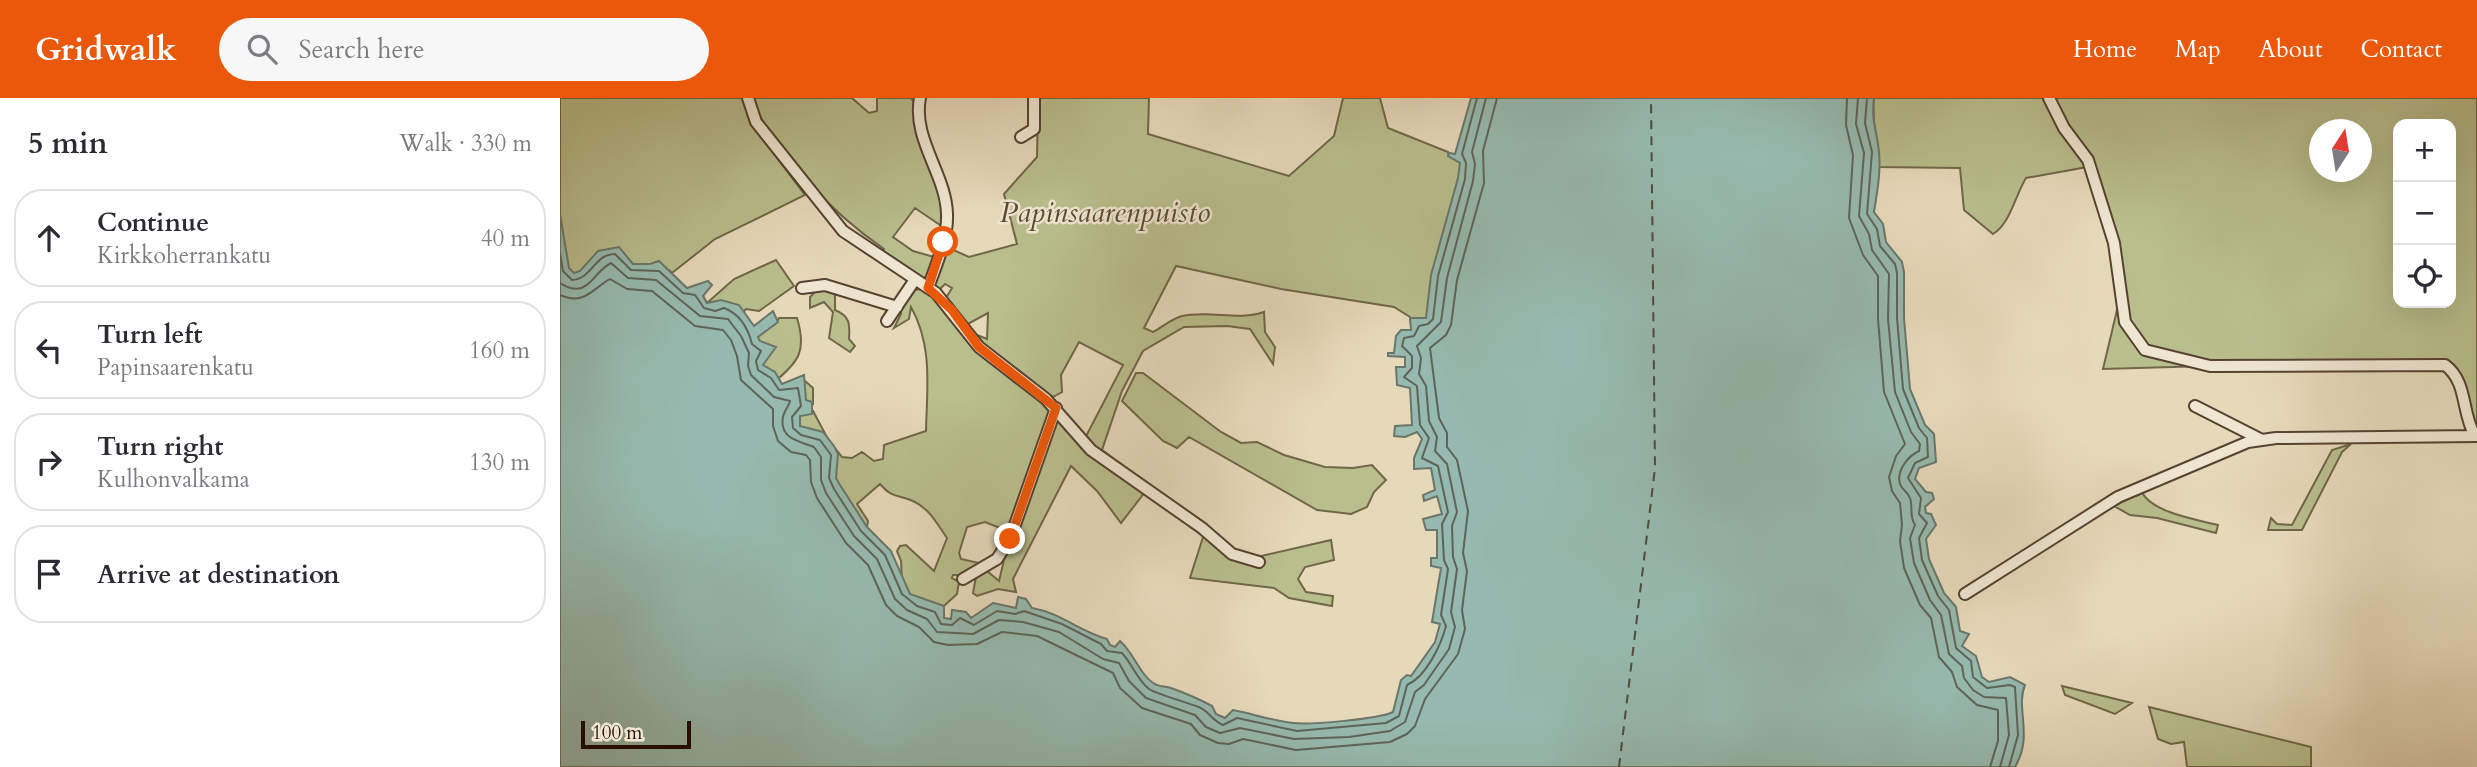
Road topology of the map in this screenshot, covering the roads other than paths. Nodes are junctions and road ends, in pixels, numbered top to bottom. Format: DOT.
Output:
graph roads {
  1 [pos="748,98"];
  2 [pos="920,98"];
  3 [pos="1034,98"];
  4 [pos="2049,98"];
  5 [pos="1021,137"];
  6 [pos="914,281"];
  7 [pos="802,288"];
  8 [pos="928,288"];
  9 [pos="897,307"];
  10 [pos="887,321"];
  11 [pos="2195,406"];
  12 [pos="1056,408"];
  13 [pos="2476,436"];
  14 [pos="2260,439"];
  15 [pos="1259,562"];
  16 [pos="963,579"];
  17 [pos="1965,594"];
  1 -- 6 [label="street"];
  2 -- 8 [label="street"];
  3 -- 5 [label="street"];
  4 -- 13 [label="street"];
  6 -- 8 [label="street"];
  6 -- 9 [label="street"];
  7 -- 9 [label="street"];
  8 -- 12 [label="street"];
  9 -- 10 [label="street"];
  11 -- 14 [label="street"];
  12 -- 15 [label="street"];
  12 -- 16 [label="street"];
  13 -- 14 [label="street"];
  14 -- 17 [label="street"];
}
